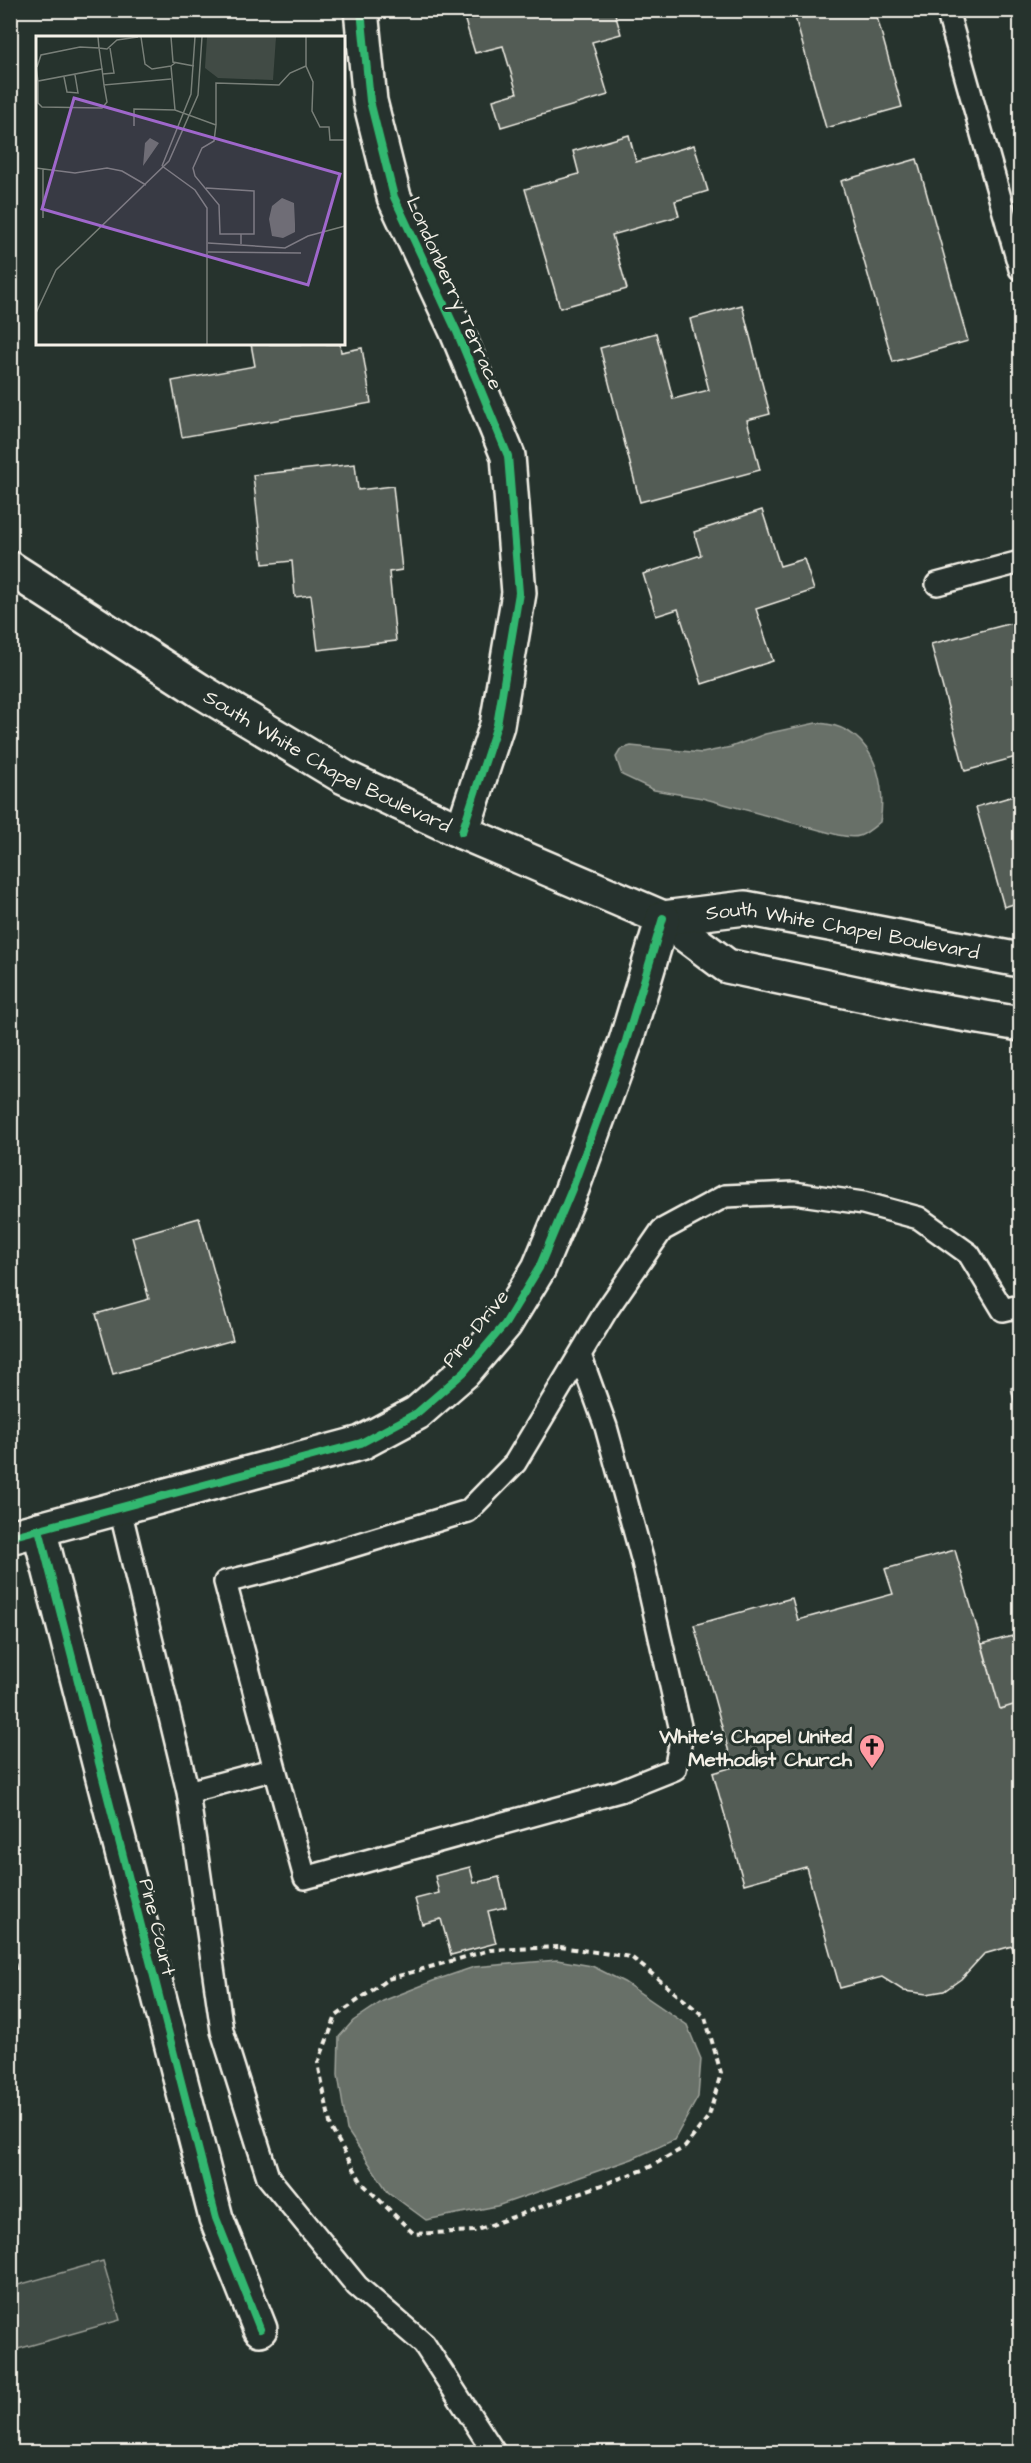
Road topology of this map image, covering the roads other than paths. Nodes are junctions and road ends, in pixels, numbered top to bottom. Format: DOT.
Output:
graph roads {
  1 [pos="361,10"];
  2 [pos="947,10"];
  3 [pos="1020,269"];
  4 [pos="1020,562"];
  5 [pos="10,568"];
  6 [pos="937,584"];
  7 [pos="462,832"];
  8 [pos="663,918"];
  9 [pos="1020,960"];
  10 [pos="1020,1024"];
  11 [pos="1020,1306"];
  12 [pos="580,1355"];
  13 [pos="120,1509"];
  14 [pos="25,1533"];
  15 [pos="275,1769"];
  16 [pos="188,1792"];
  17 [pos="260,2329"];
  18 [pos="494,2452"];
  1 -- 7 [label="street, Londonberry Terrace"];
  2 -- 3 [label="lane"];
  4 -- 6 [label="lane"];
  5 -- 7 [label="street, South White Chapel Boulevard"];
  7 -- 8 [label="street, South White Chapel Boulevard"];
  8 -- 9 [label="street, South White Chapel Boulevard"];
  8 -- 10 [label="street, South White Chapel Boulevard"];
  8 -- 13 [label="street, Pine Drive"];
  11 -- 12 [label="lane"];
  12 -- 15 [label="lane"];
  12 -- 15 [label="lane"];
  13 -- 14 [label="street, Pine Drive"];
  13 -- 16 [label="lane"];
  14 -- 17 [label="street, Pine Court"];
  15 -- 16 [label="lane"];
  16 -- 18 [label="lane"];
}
